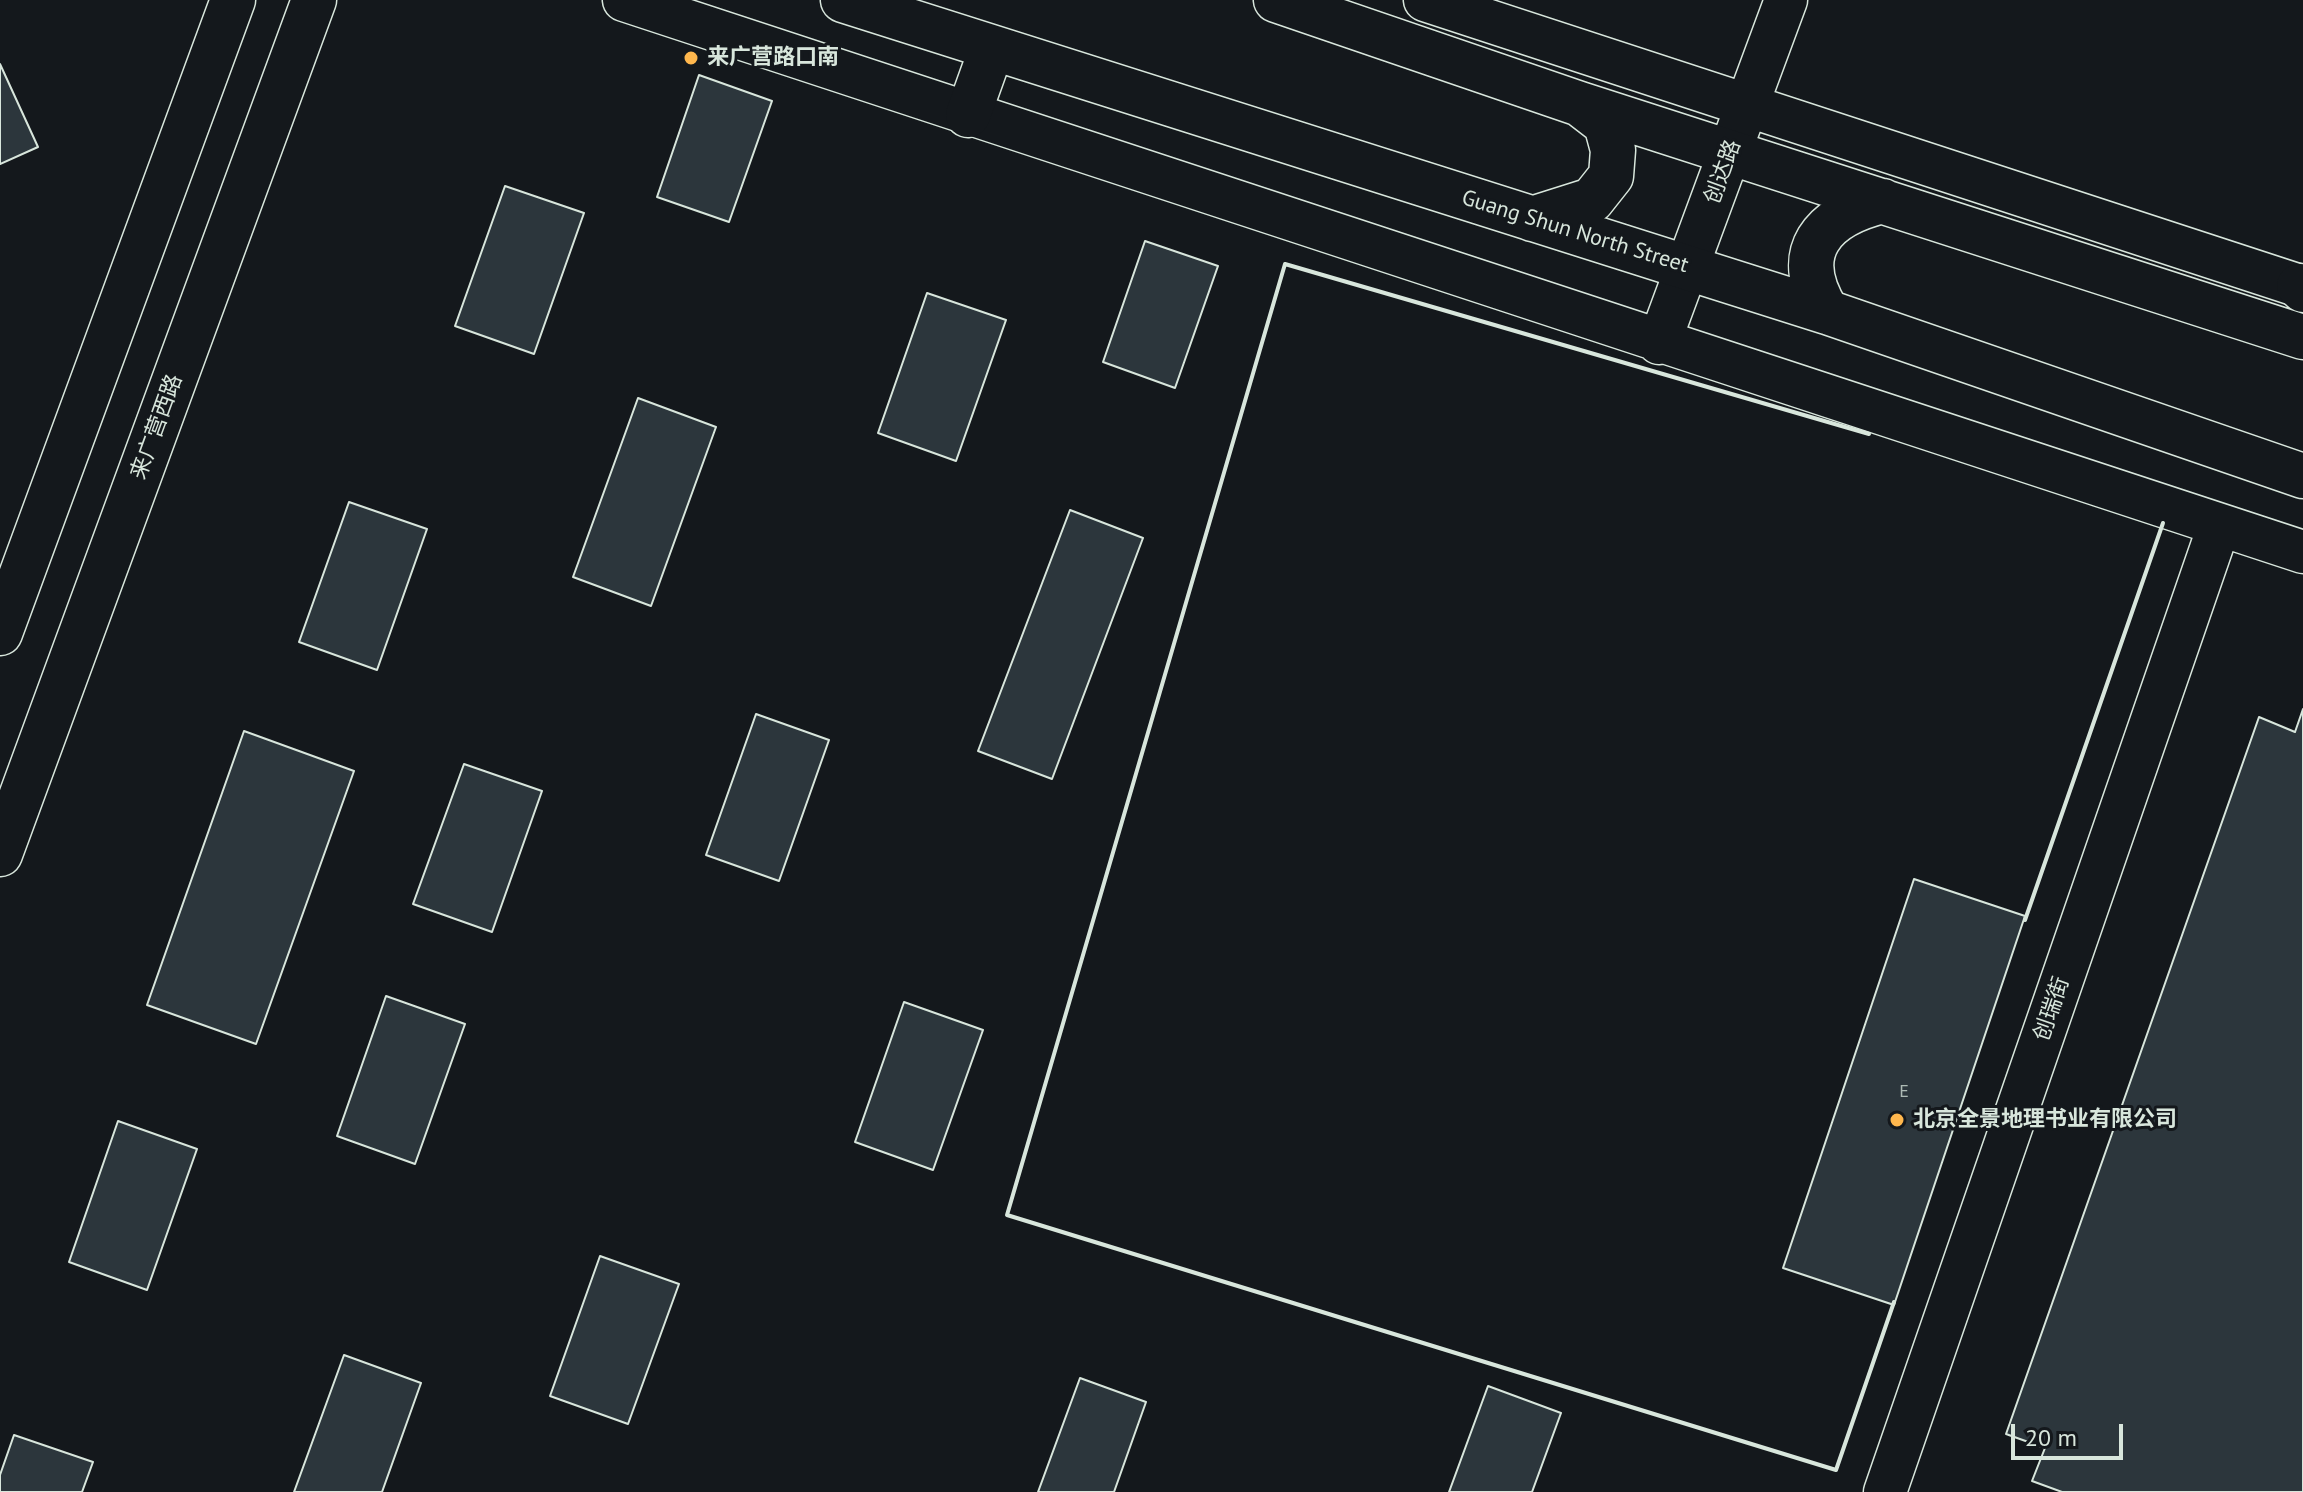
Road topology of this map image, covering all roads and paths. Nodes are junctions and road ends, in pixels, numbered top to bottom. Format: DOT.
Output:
graph roads {
  1 [pos="233,0"];
  2 [pos="314,0"];
  3 [pos="624,0"];
  4 [pos="843,0"];
  5 [pos="1276,0"];
  6 [pos="1425,0"];
  7 [pos="1786,0"];
  8 [pos="992,48"];
  9 [pos="1580,104"];
  10 [pos="1748,105"];
  11 [pos="968,115"];
  12 [pos="1730,152"];
  13 [pos="1883,201"];
  14 [pos="1532,219"];
  15 [pos="1688,268"];
  16 [pos="2302,288"];
  17 [pos="1827,312"];
  18 [pos="2303,337"];
  19 [pos="1659,343"];
  20 [pos="2303,476"];
  21 [pos="2219,526"];
  22 [pos="2303,552"];
  23 [pos="0,633"];
  24 [pos="0,854"];
  25 [pos="1885,1492"];
  1 -- 23 [label="main road"];
  2 -- 24 [label="main road, 来广营西路"];
  3 -- 11 [label="street"];
  4 -- 8 [label="main road, Guang Shun North Street"];
  5 -- 9 [label="main road"];
  6 -- 10 [label="street"];
  7 -- 10 [label="street, 创达路"];
  8 -- 11 [label="main road"];
  8 -- 14 [label="main road, Guang Shun North Street"];
  9 -- 12 [label="main road"];
  9 -- 14 [label="main road"];
  10 -- 12 [label="street, 创达路"];
  10 -- 16 [label="street"];
  11 -- 19 [label="street"];
  12 -- 13 [label="main road"];
  12 -- 15 [label="street, 创达路"];
  13 -- 17 [label="main road"];
  13 -- 18 [label="main road"];
  14 -- 15 [label="main road, Guang Shun North Street"];
  15 -- 17 [label="main road, Guang Shun North Street"];
  15 -- 19 [label="street, 创达路"];
  17 -- 20 [label="main road, Guang Shun North Street"];
  19 -- 21 [label="street"];
  21 -- 22 [label="street"];
  21 -- 25 [label="street, 创瑞街"];
}
